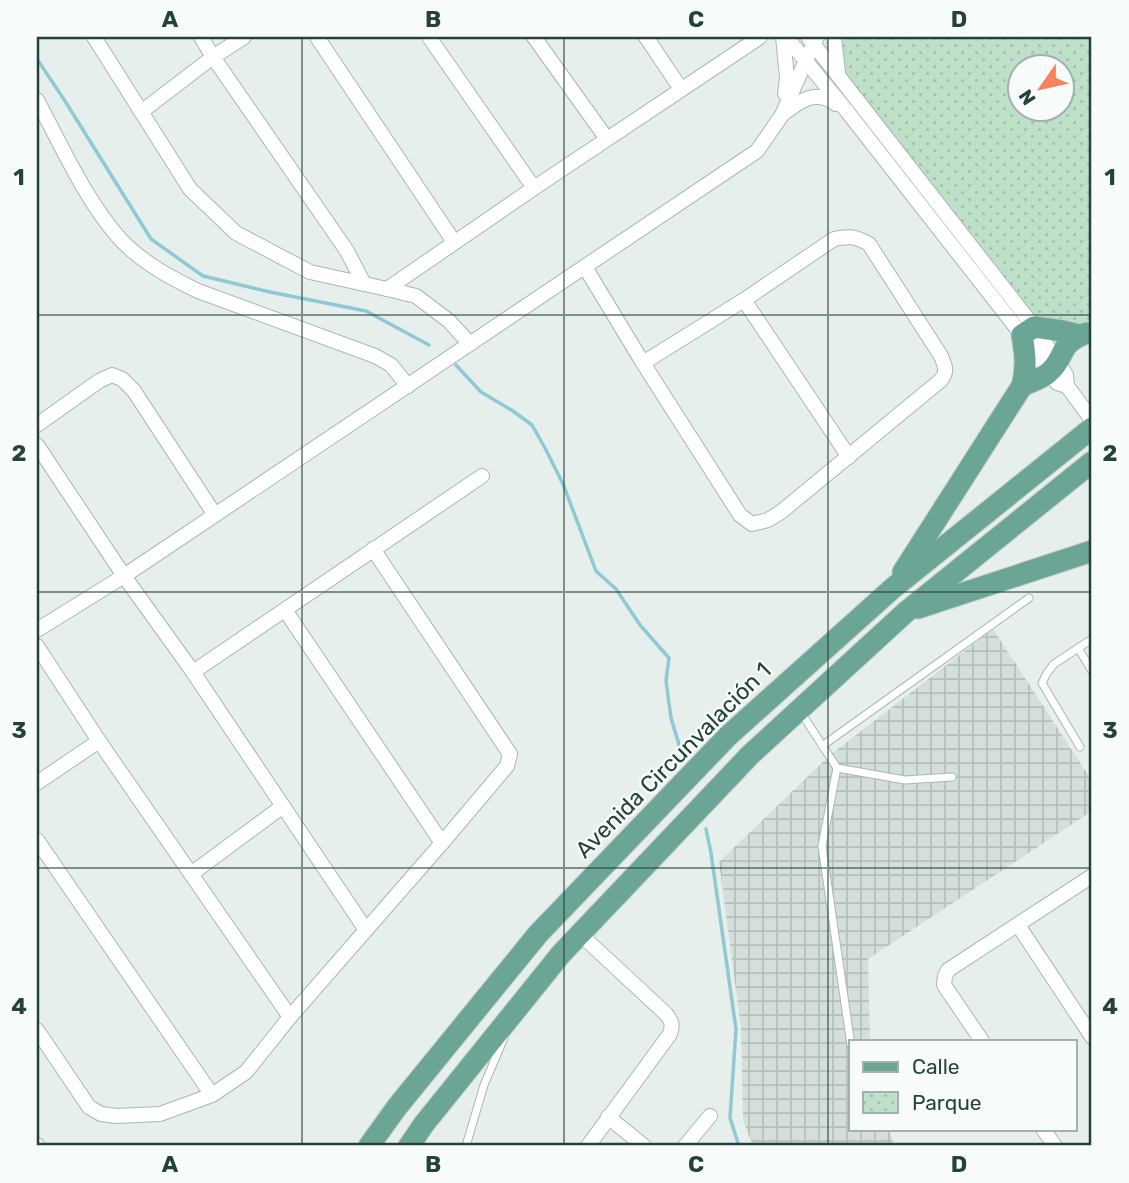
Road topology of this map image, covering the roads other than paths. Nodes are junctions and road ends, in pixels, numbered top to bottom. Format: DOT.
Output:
graph roads {
  1 [pos="94,37"];
  2 [pos="201,37"];
  3 [pos="244,37"];
  4 [pos="317,37"];
  5 [pos="429,37"];
  6 [pos="534,37"];
  7 [pos="646,37"];
  8 [pos="760,37"];
  9 [pos="784,37"];
  10 [pos="834,37"];
  11 [pos="813,39"];
  12 [pos="213,57"];
  13 [pos="806,60"];
  14 [pos="839,76"];
  15 [pos="681,89"];
  16 [pos="37,100"];
  17 [pos="846,110"];
  18 [pos="141,112"];
  19 [pos="782,114"];
  20 [pos="607,139"];
  21 [pos="534,188"];
  22 [pos="454,242"];
  23 [pos="585,267"];
  24 [pos="364,284"];
  25 [pos="387,289"];
  26 [pos="744,300"];
  27 [pos="1028,331"];
  28 [pos="1086,333"];
  29 [pos="470,344"];
  30 [pos="643,363"];
  31 [pos="1053,368"];
  32 [pos="408,386"];
  33 [pos="1022,386"];
  34 [pos="1092,420"];
  35 [pos="37,425"];
  36 [pos="1092,428"];
  37 [pos="37,445"];
  38 [pos="849,457"];
  39 [pos="1092,461"];
  40 [pos="482,476"];
  41 [pos="215,515"];
  42 [pos="373,549"];
  43 [pos="1092,551"];
  44 [pos="124,576"];
  45 [pos="893,588"];
  46 [pos="1029,598"];
  47 [pos="285,610"];
  48 [pos="906,612"];
  49 [pos="37,630"];
  50 [pos="1092,639"];
  51 [pos="37,646"];
  52 [pos="1078,649"];
  53 [pos="1092,671"];
  54 [pos="193,672"];
  55 [pos="799,710"];
  56 [pos="99,741"];
  57 [pos="822,746"];
  58 [pos="1080,747"];
  59 [pos="837,768"];
  60 [pos="952,777"];
  61 [pos="37,783"];
  62 [pos="283,806"];
  63 [pos="37,841"];
  64 [pos="442,843"];
  65 [pos="191,874"];
  66 [pos="1092,876"];
  67 [pos="1018,925"];
  68 [pos="366,930"];
  69 [pos="580,934"];
  70 [pos="515,1011"];
  71 [pos="290,1017"];
  72 [pos="37,1030"];
  73 [pos="1092,1037"];
  74 [pos="850,1040"];
  75 [pos="981,1040"];
  76 [pos="212,1095"];
  77 [pos="710,1116"];
  78 [pos="608,1117"];
  79 [pos="1044,1130"];
  80 [pos="369,1146"];
  81 [pos="409,1146"];
  82 [pos="466,1146"];
  83 [pos="587,1146"];
  84 [pos="644,1146"];
  85 [pos="685,1146"];
  86 [pos="1055,1146"];
  1 -- 18 [label="street"];
  2 -- 12 [label="street"];
  3 -- 12 [label="street"];
  4 -- 22 [label="street"];
  5 -- 21 [label="street"];
  6 -- 20 [label="street"];
  7 -- 15 [label="street"];
  8 -- 15 [label="street"];
  9 -- 13 [label="street"];
  9 -- 19 [label="street"];
  10 -- 14 [label="street"];
  11 -- 13 [label="street"];
  11 -- 14 [label="street"];
  12 -- 18 [label="street"];
  12 -- 24 [label="street"];
  13 -- 17 [label="street"];
  13 -- 19 [label="street"];
  14 -- 27 [label="street"];
  15 -- 20 [label="street"];
  16 -- 32 [label="street"];
  17 -- 19 [label="street"];
  17 -- 27 [label="street"];
  18 -- 24 [label="street"];
  19 -- 23 [label="street"];
  20 -- 21 [label="street"];
  21 -- 22 [label="street"];
  22 -- 25 [label="street"];
  23 -- 29 [label="street"];
  23 -- 30 [label="street"];
  24 -- 25 [label="street"];
  25 -- 29 [label="street"];
  26 -- 30 [label="street"];
  26 -- 38 [label="street"];
  26 -- 38 [label="street"];
  27 -- 28 [label="main road"];
  27 -- 31 [label="street"];
  27 -- 33 [label="main road"];
  28 -- 31 [label="main road"];
  29 -- 32 [label="street"];
  30 -- 38 [label="street"];
  31 -- 33 [label="main road"];
  31 -- 34 [label="street"];
  32 -- 41 [label="street"];
  33 -- 45 [label="main road"];
  35 -- 41 [label="street"];
  36 -- 45 [label="main road, Avenida Circunvalación 1"];
  37 -- 44 [label="street"];
  39 -- 48 [label="main road"];
  40 -- 42 [label="street"];
  41 -- 44 [label="street"];
  42 -- 47 [label="street"];
  42 -- 64 [label="street"];
  43 -- 48 [label="main road"];
  44 -- 49 [label="street"];
  44 -- 54 [label="street"];
  45 -- 80 [label="main road, Avenida Circunvalación 1"];
  46 -- 57 [label="lane"];
  47 -- 54 [label="street"];
  47 -- 64 [label="street"];
  48 -- 55 [label="main road"];
  50 -- 52 [label="lane"];
  51 -- 56 [label="street"];
  52 -- 53 [label="lane"];
  52 -- 58 [label="lane"];
  54 -- 62 [label="street"];
  55 -- 57 [label="lane"];
  55 -- 69 [label="main road"];
  56 -- 61 [label="street"];
  56 -- 65 [label="street"];
  57 -- 59 [label="lane"];
  59 -- 60 [label="lane"];
  59 -- 74 [label="lane"];
  62 -- 65 [label="street"];
  62 -- 68 [label="street"];
  63 -- 76 [label="street"];
  64 -- 68 [label="street"];
  65 -- 71 [label="street"];
  66 -- 67 [label="street"];
  67 -- 73 [label="street"];
  67 -- 75 [label="street"];
  68 -- 71 [label="street"];
  69 -- 70 [label="main road"];
  69 -- 78 [label="street"];
  70 -- 81 [label="main road"];
  70 -- 82 [label="lane"];
  71 -- 76 [label="street"];
  72 -- 76 [label="street"];
  77 -- 85 [label="street"];
  78 -- 83 [label="street"];
  78 -- 84 [label="street"];
  79 -- 86 [label="street"];
}
